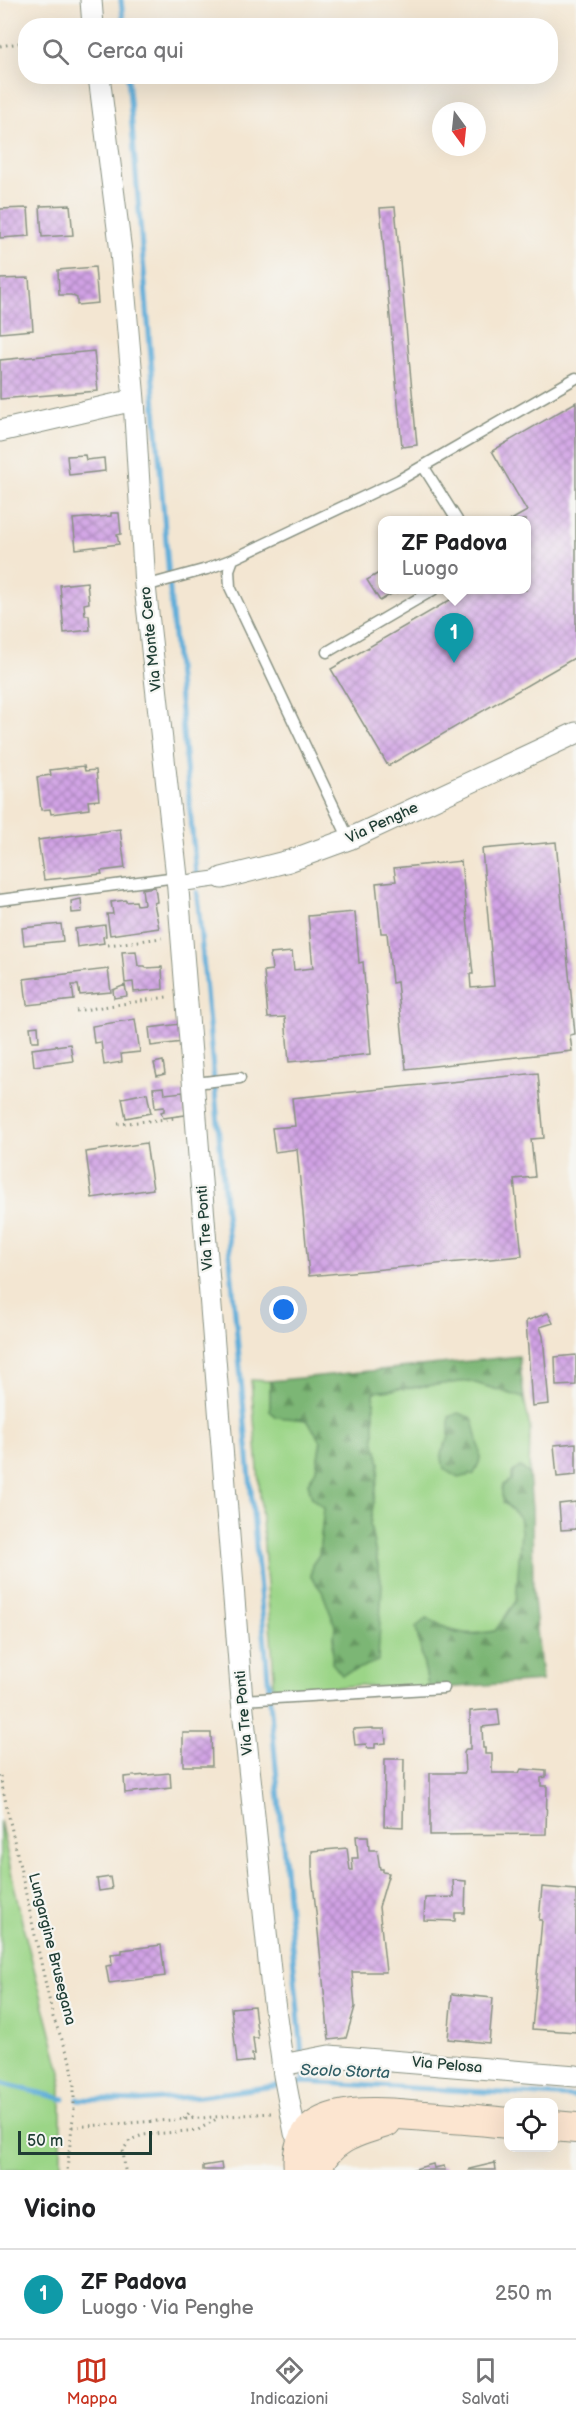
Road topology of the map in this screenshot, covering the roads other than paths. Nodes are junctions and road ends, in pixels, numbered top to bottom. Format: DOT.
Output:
graph roads {
  1 [pos="91,0"];
  2 [pos="92,18"];
  3 [pos="100,84"];
  4 [pos="576,378"];
  5 [pos="134,400"];
  6 [pos="0,431"];
  7 [pos="423,466"];
  8 [pos="454,516"];
  9 [pos="233,559"];
  10 [pos="151,585"];
  11 [pos="427,594"];
  12 [pos="327,651"];
  13 [pos="576,733"];
  14 [pos="349,839"];
  15 [pos="222,878"];
  16 [pos="178,880"];
  17 [pos="0,900"];
  18 [pos="240,1078"];
  19 [pos="195,1083"];
  20 [pos="444,1688"];
  21 [pos="242,1700"];
  22 [pos="576,2076"];
  23 [pos="287,2082"];
  24 [pos="364,2112"];
  25 [pos="415,2115"];
  26 [pos="504,2123"];
  27 [pos="558,2126"];
  28 [pos="576,2128"];
  29 [pos="308,2164"];
  1 -- 2 [label="street"];
  3 -- 5 [label="street, Via Monte Cero"];
  4 -- 7 [label="lane"];
  5 -- 6 [label="street"];
  5 -- 10 [label="street, Via Monte Cero"];
  7 -- 8 [label="lane"];
  7 -- 9 [label="lane"];
  9 -- 10 [label="lane"];
  9 -- 14 [label="lane"];
  10 -- 16 [label="street, Via Monte Cero"];
  11 -- 12 [label="lane"];
  13 -- 14 [label="street, Via Penghe"];
  14 -- 15 [label="street, Via Penghe"];
  15 -- 16 [label="street, Via Penghe"];
  16 -- 17 [label="lane"];
  16 -- 19 [label="street, Via Tre Ponti"];
  18 -- 19 [label="lane"];
  19 -- 21 [label="street, Via Tre Ponti"];
  20 -- 21 [label="lane"];
  21 -- 23 [label="street, Via Tre Ponti"];
  22 -- 23 [label="street, Via Pelosa"];
  23 -- 24 [label="street"];
  23 -- 29 [label="street"];
  24 -- 25 [label="main road"];
  24 -- 29 [label="main road"];
  25 -- 26 [label="main road"];
  25 -- 29 [label="main road"];
  27 -- 28 [label="main road"];
}
